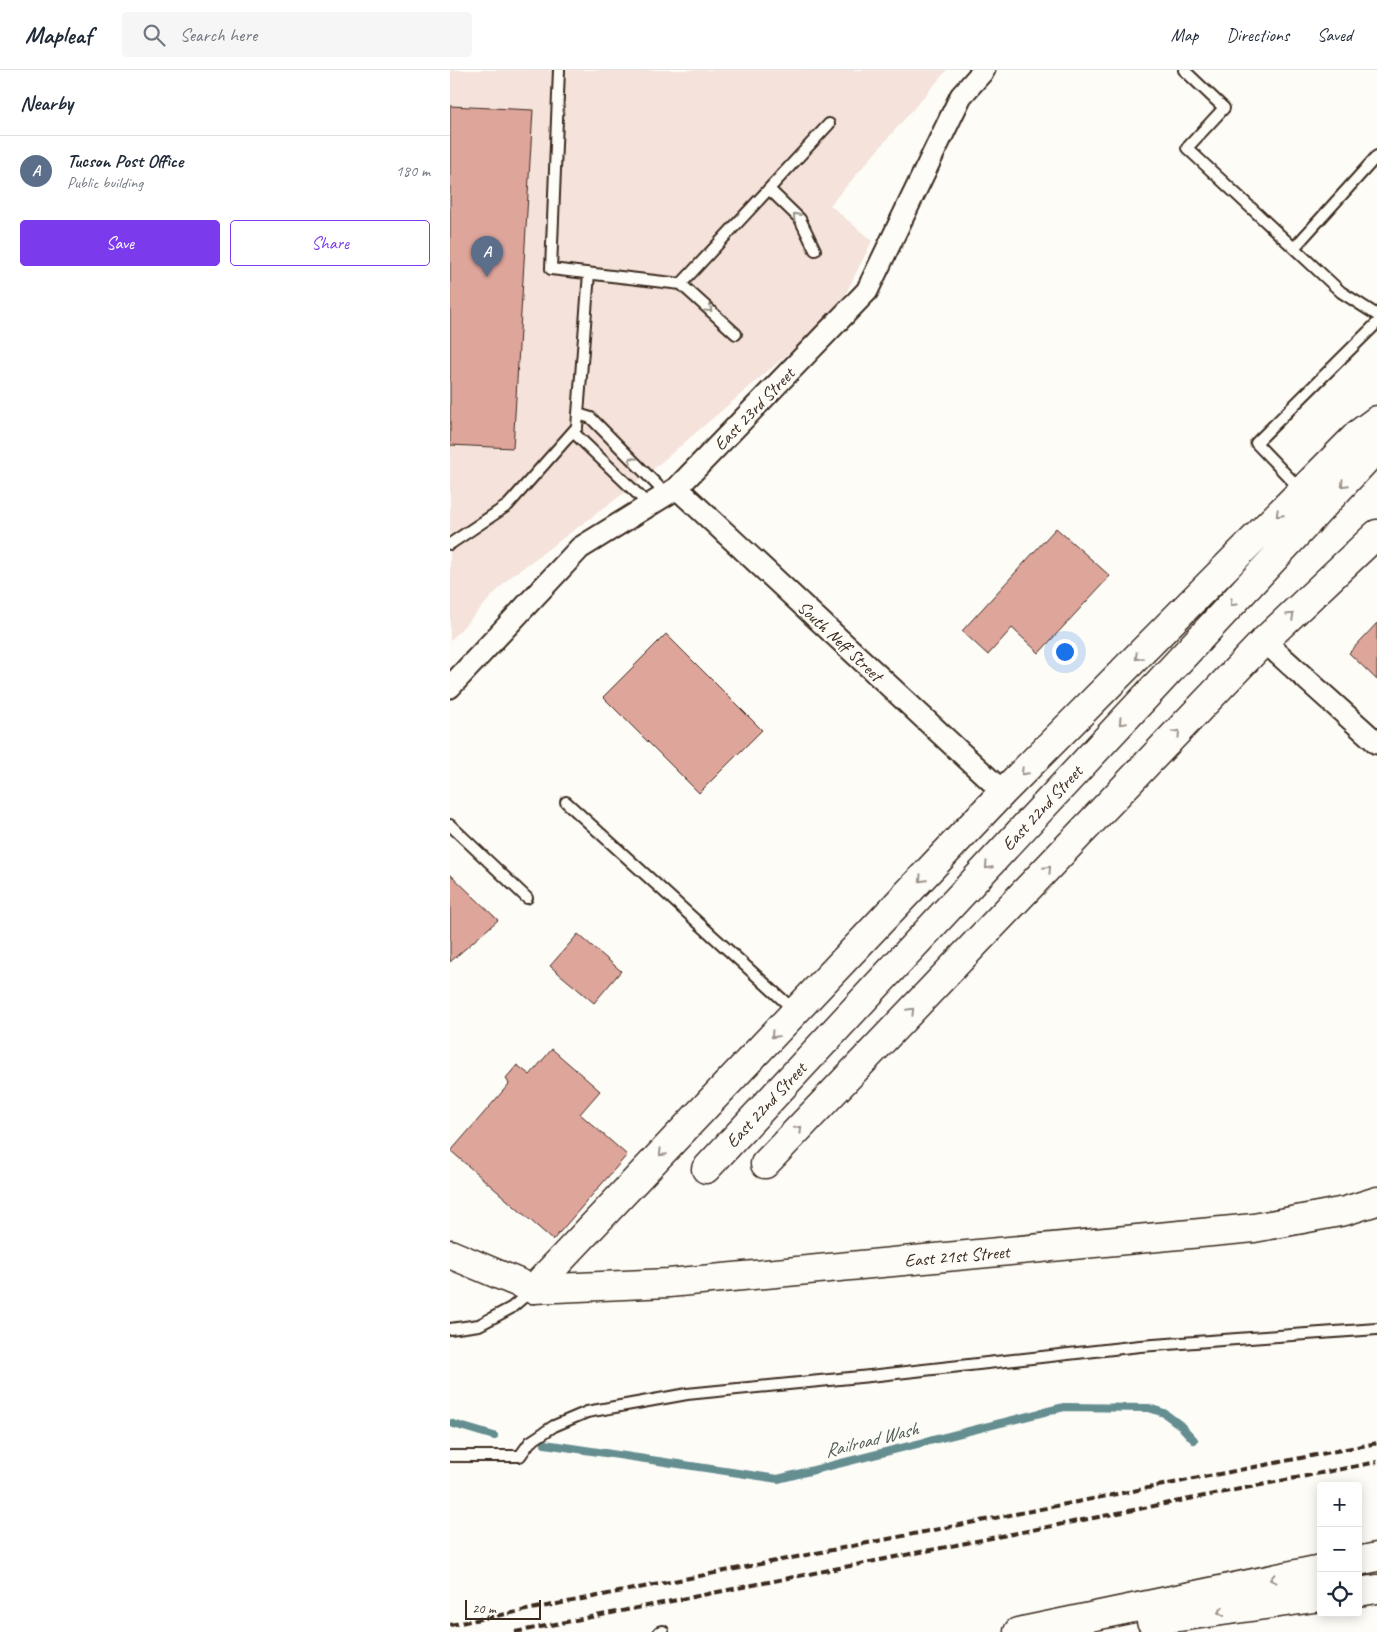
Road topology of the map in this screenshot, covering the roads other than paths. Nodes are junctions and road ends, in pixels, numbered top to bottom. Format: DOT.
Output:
graph roads {
  1 [pos="559,70"];
  2 [pos="984,70"];
  3 [pos="1184,70"];
  4 [pos="829,124"];
  5 [pos="1377,156"];
  6 [pos="768,189"];
  7 [pos="1294,248"];
  8 [pos="815,250"];
  9 [pos="589,273"];
  10 [pos="681,284"];
  11 [pos="1377,316"];
  12 [pos="1377,323"];
  13 [pos="736,334"];
  14 [pos="578,414"];
  15 [pos="1377,420"];
  16 [pos="573,432"];
  17 [pos="1377,448"];
  18 [pos="1302,491"];
  19 [pos="664,496"];
  20 [pos="1377,534"];
  21 [pos="450,544"];
  22 [pos="1264,641"];
  23 [pos="450,687"];
  24 [pos="1377,743"];
  25 [pos="1004,792"];
  26 [pos="566,802"];
  27 [pos="450,825"];
  28 [pos="527,898"];
  29 [pos="796,1012"];
  30 [pos="765,1164"];
  31 [pos="706,1169"];
  32 [pos="1377,1202"];
  33 [pos="450,1254"];
  34 [pos="533,1289"];
  35 [pos="1377,1329"];
  36 [pos="450,1330"];
  37 [pos="450,1456"];
  38 [pos="1377,1557"];
  39 [pos="1362,1560"];
  40 [pos="1317,1570"];
  41 [pos="1377,1589"];
  42 [pos="1362,1591"];
  43 [pos="1317,1598"];
  44 [pos="1018,1632"];
  45 [pos="1078,1632"];
  1 -- 9 [label="lane"];
  2 -- 19 [label="street, East 23rd Street"];
  3 -- 7 [label="lane"];
  4 -- 6 [label="lane"];
  5 -- 7 [label="lane"];
  8 -- 6 [label="lane, one-way"];
  6 -- 10 [label="lane"];
  7 -- 11 [label="lane"];
  9 -- 10 [label="lane"];
  9 -- 14 [label="lane"];
  10 -- 13 [label="lane, one-way"];
  12 -- 18 [label="lane"];
  14 -- 16 [label="lane"];
  19 -- 14 [label="lane, one-way"];
  15 -- 18 [label="main road"];
  16 -- 19 [label="lane"];
  16 -- 21 [label="lane"];
  17 -- 31 [label="main road, East 22nd Street, one-way"];
  18 -- 25 [label="main road, one-way"];
  19 -- 23 [label="street, East 23rd Street"];
  19 -- 25 [label="street, South Neff Street"];
  22 -- 20 [label="main road, one-way"];
  22 -- 24 [label="street"];
  30 -- 22 [label="main road, one-way"];
  25 -- 29 [label="main road, one-way"];
  26 -- 29 [label="lane"];
  27 -- 28 [label="lane"];
  29 -- 34 [label="main road, one-way"];
  32 -- 34 [label="main road, East 21st Street"];
  33 -- 34 [label="main road"];
  34 -- 36 [label="lane"];
  35 -- 37 [label="lane"];
  38 -- 39 [label="main road"];
  40 -- 44 [label="main road, one-way"];
  41 -- 42 [label="main road"];
  43 -- 45 [label="main road, one-way"];
}
